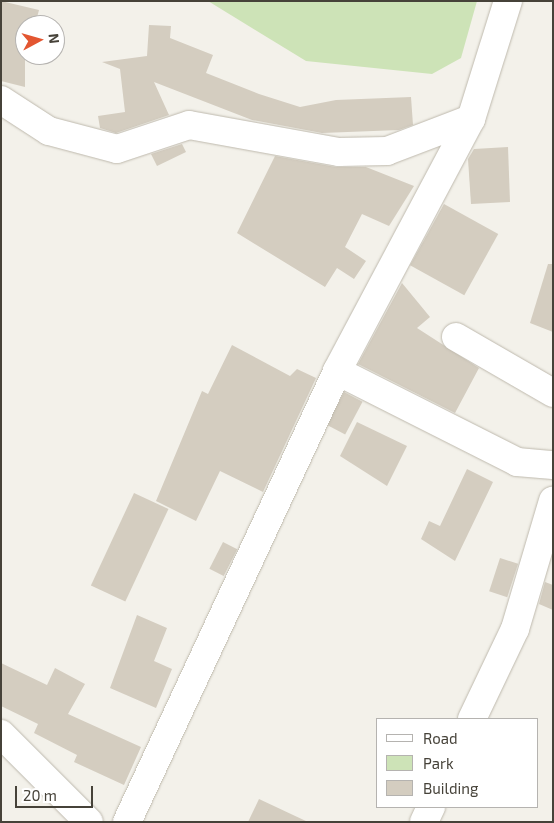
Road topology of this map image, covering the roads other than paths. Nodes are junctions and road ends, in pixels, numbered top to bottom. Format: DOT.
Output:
graph roads {
  1 [pos="508,1"];
  2 [pos="1,100"];
  3 [pos="471,119"];
  4 [pos="456,337"];
  5 [pos="337,371"];
  6 [pos="553,393"];
  7 [pos="553,465"];
  8 [pos="553,501"];
  9 [pos="472,718"];
  10 [pos="1,734"];
  11 [pos="431,808"];
  12 [pos="89,822"];
  13 [pos="127,822"];
  14 [pos="424,822"];
  1 -- 3 [label="street"];
  2 -- 3 [label="street"];
  3 -- 5 [label="street"];
  4 -- 6 [label="street"];
  5 -- 7 [label="street"];
  5 -- 13 [label="street"];
  8 -- 9 [label="street"];
  10 -- 12 [label="street"];
  11 -- 14 [label="street"];
}
